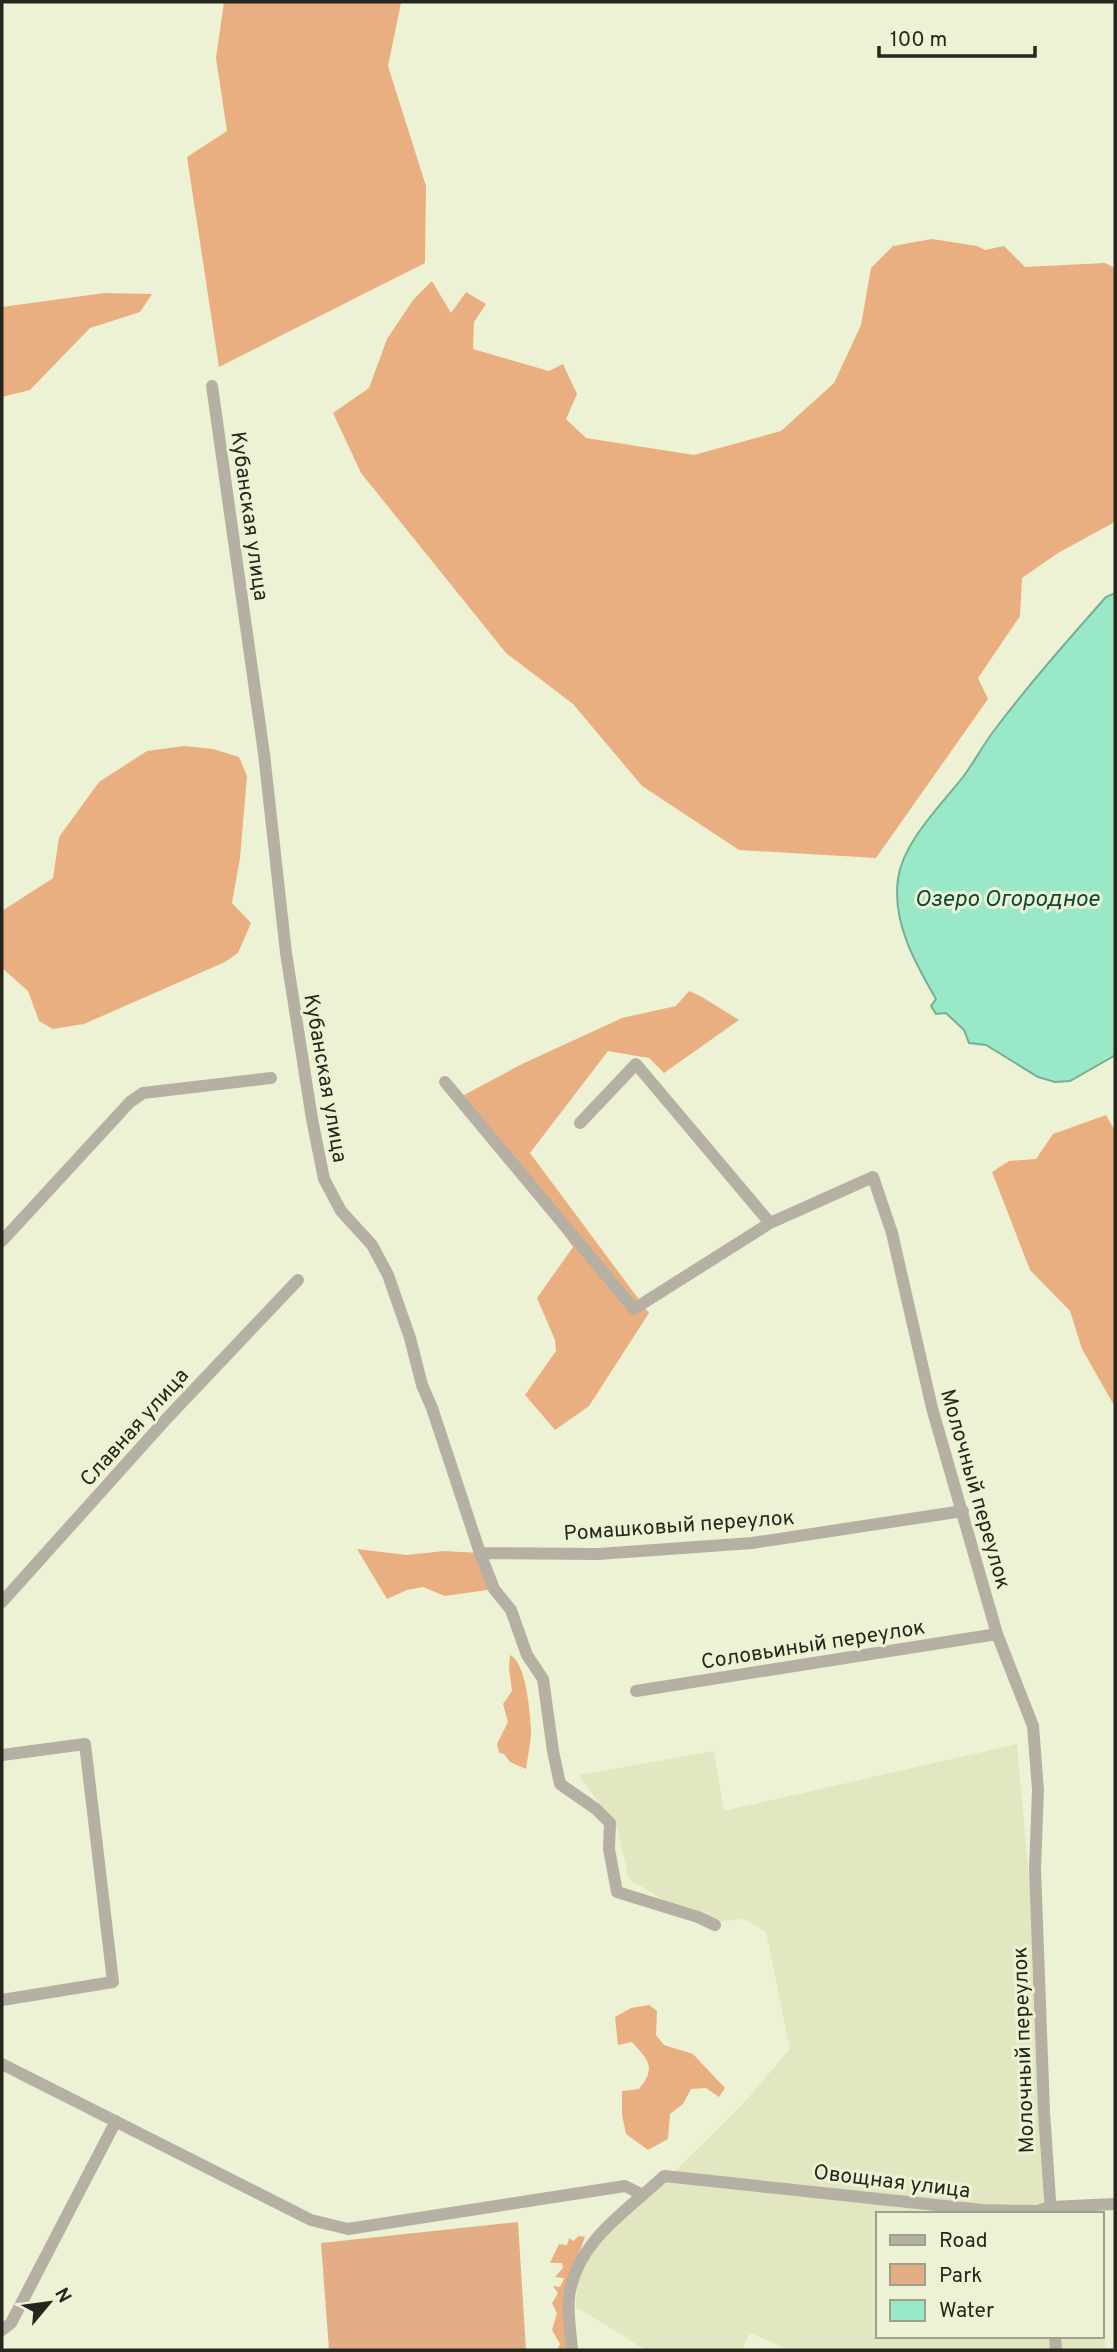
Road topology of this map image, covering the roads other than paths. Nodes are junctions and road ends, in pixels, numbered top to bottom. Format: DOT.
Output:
graph roads {
  1 [pos="212,386"];
  2 [pos="271,1078"];
  3 [pos="446,1082"];
  4 [pos="580,1124"];
  5 [pos="770,1223"];
  6 [pos="2,1241"];
  7 [pos="298,1280"];
  8 [pos="963,1511"];
  9 [pos="480,1553"];
  10 [pos="2,1602"];
  11 [pos="997,1634"];
  12 [pos="636,1691"];
  13 [pos="2,1755"];
  14 [pos="715,1926"];
  15 [pos="2,2000"];
  16 [pos="2,2064"];
  17 [pos="116,2121"];
  18 [pos="643,2196"];
  19 [pos="1115,2204"];
  20 [pos="1051,2211"];
  21 [pos="3,2329"];
  22 [pos="572,2350"];
  1 -- 9 [label="street, Кубанская улица"];
  2 -- 6 [label="street"];
  3 -- 5 [label="street"];
  4 -- 5 [label="street"];
  5 -- 8 [label="street, Молочный переулок"];
  7 -- 10 [label="street, Славная улица"];
  8 -- 9 [label="street, Ромашковый переулок"];
  8 -- 11 [label="street, Молочный переулок"];
  9 -- 14 [label="street, Кубанская улица"];
  11 -- 12 [label="street, Соловьиный переулок"];
  11 -- 20 [label="street, Молочный переулок"];
  13 -- 15 [label="street"];
  16 -- 17 [label="street"];
  17 -- 18 [label="street"];
  17 -- 21 [label="street"];
  18 -- 20 [label="street, Овощная улица"];
  18 -- 22 [label="street"];
  19 -- 20 [label="street, Овощная улица"];
}
